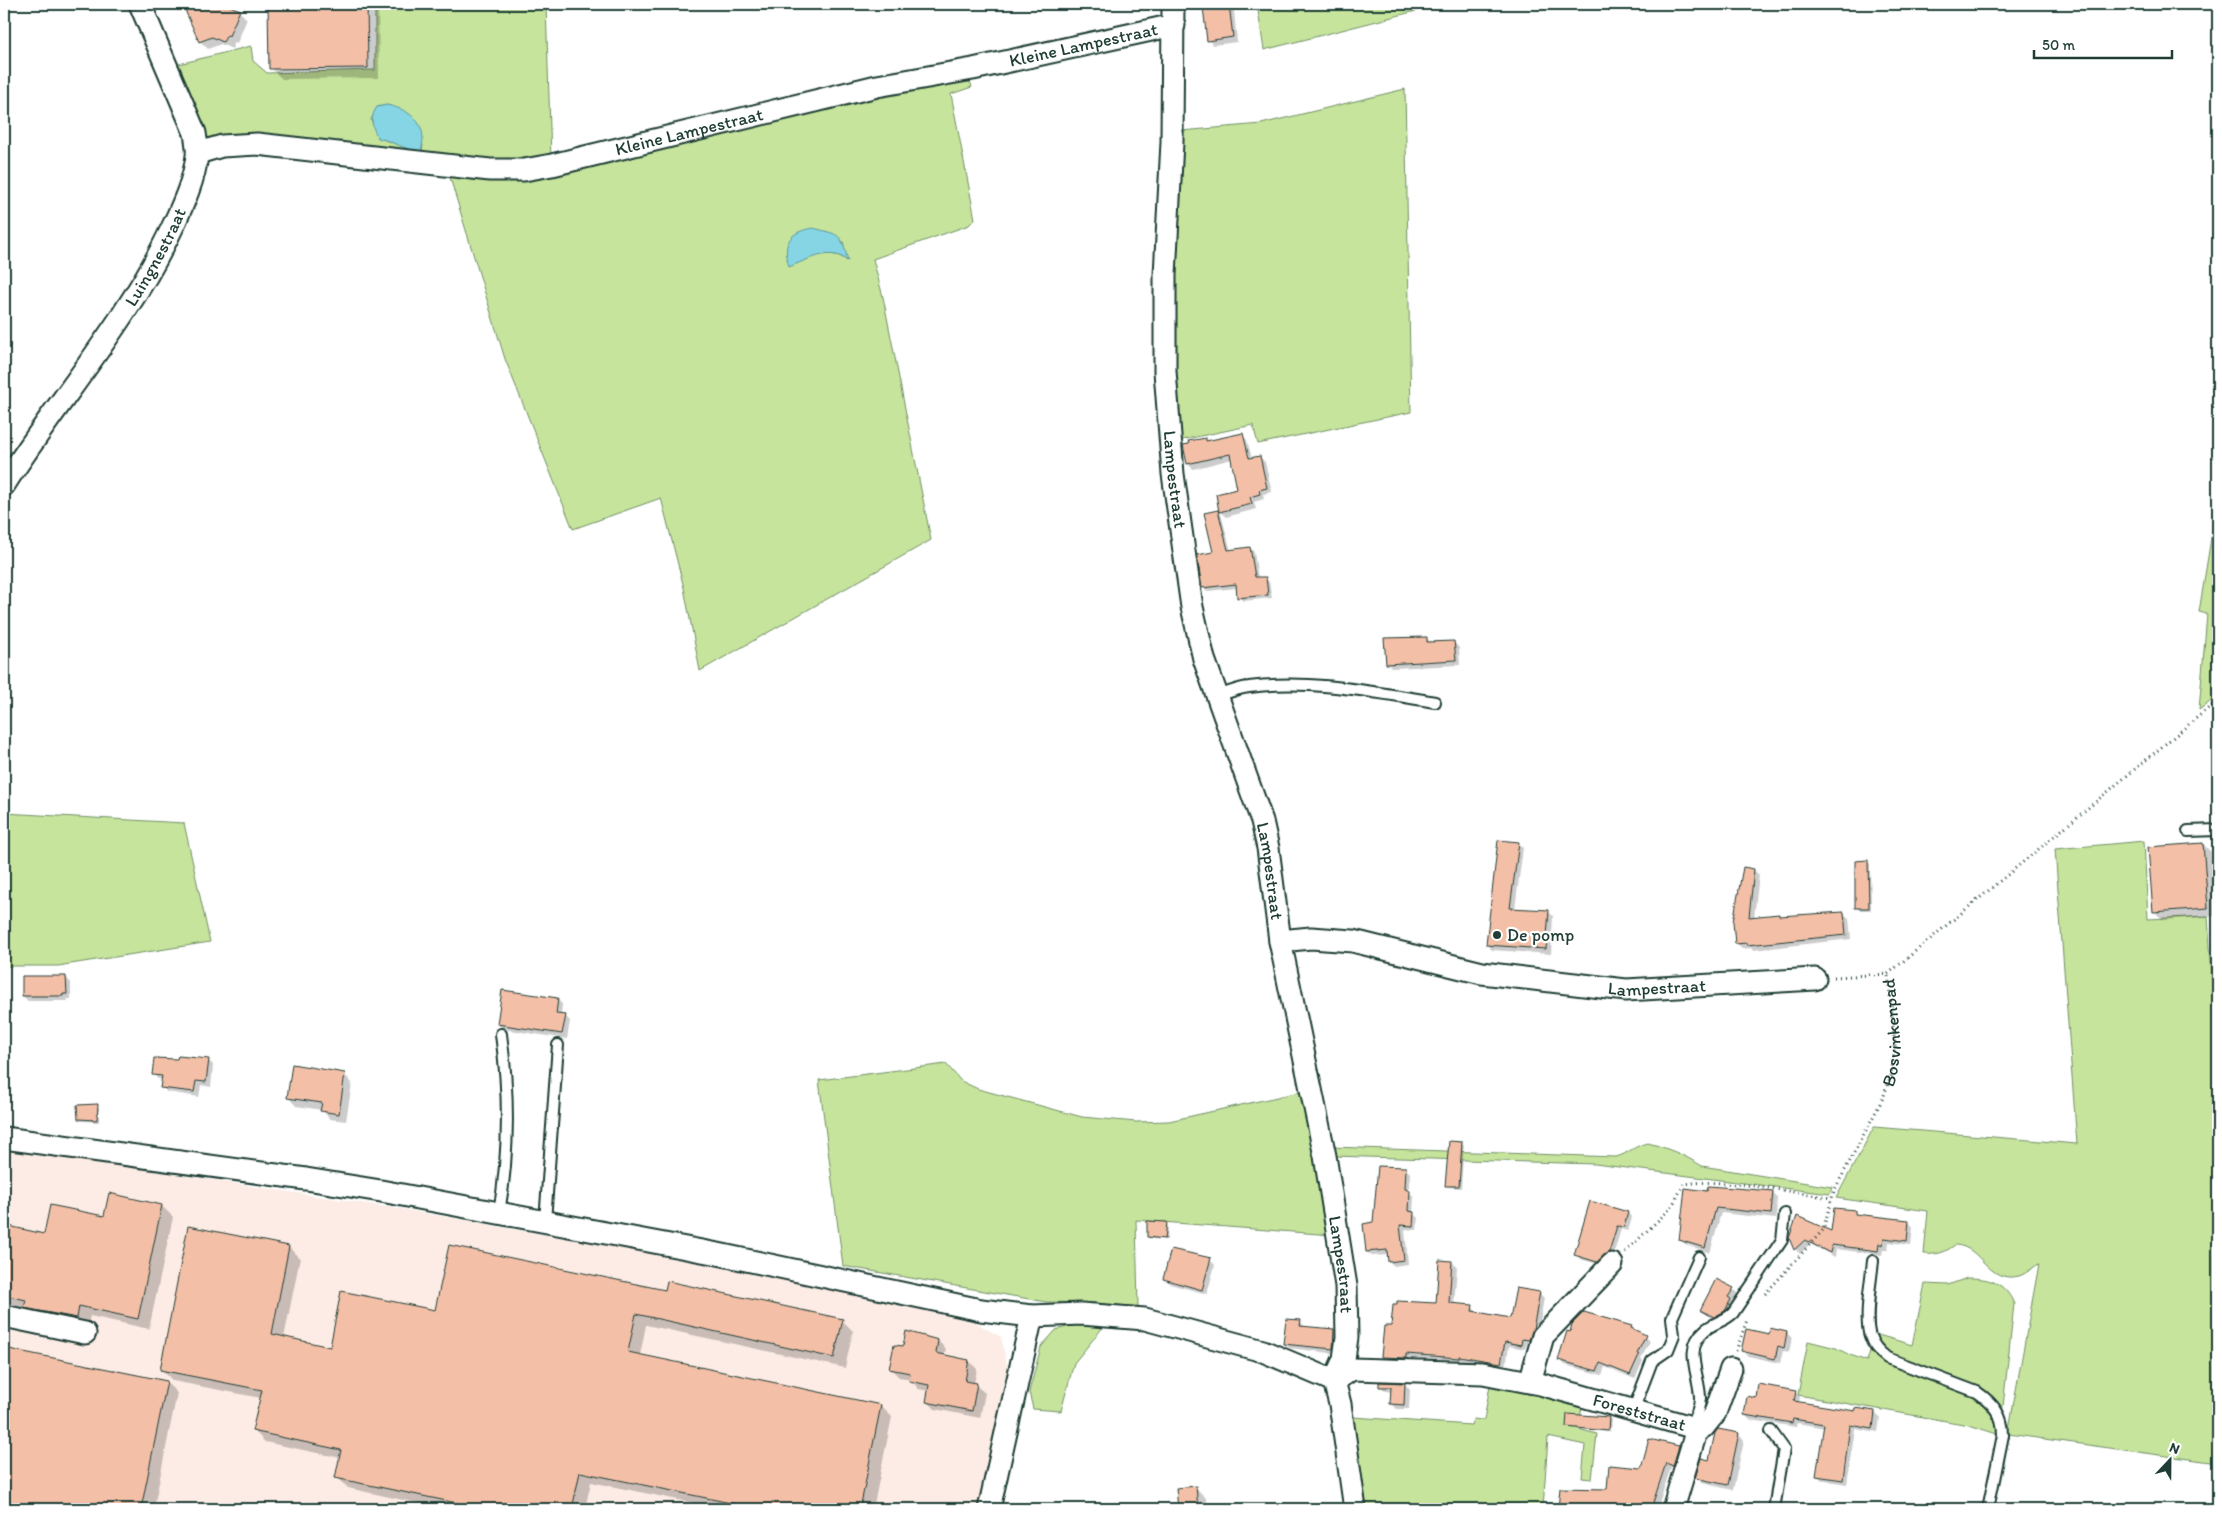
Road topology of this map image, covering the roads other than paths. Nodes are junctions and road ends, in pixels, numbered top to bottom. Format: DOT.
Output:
graph roads {
  1 [pos="140,4"];
  2 [pos="1173,4"];
  3 [pos="1174,26"];
  4 [pos="198,154"];
  5 [pos="4,485"];
  6 [pos="1216,697"];
  7 [pos="1435,702"];
  8 [pos="2218,830"];
  9 [pos="2188,831"];
  10 [pos="1280,941"];
  11 [pos="1815,979"];
  12 [pos="501,1034"];
  13 [pos="558,1045"];
  14 [pos="4,1138"];
  15 [pos="499,1212"];
  16 [pos="1785,1214"];
  17 [pos="545,1221"];
  18 [pos="1699,1257"];
  19 [pos="1873,1261"];
  20 [pos="1612,1264"];
  21 [pos="4,1316"];
  22 [pos="1032,1316"];
  23 [pos="86,1333"];
  24 [pos="1731,1369"];
  25 [pos="1334,1381"];
  26 [pos="1530,1382"];
  27 [pos="1633,1411"];
  28 [pos="1692,1427"];
  29 [pos="1771,1431"];
  30 [pos="989,1509"];
  31 [pos="1355,1509"];
  32 [pos="1673,1509"];
  33 [pos="1774,1509"];
  34 [pos="1988,1509"];
  1 -- 4 [label="street, Luingnestraat"];
  2 -- 3 [label="street, Lampestraat"];
  3 -- 4 [label="street, Kleine Lampestraat"];
  3 -- 6 [label="street, Lampestraat"];
  4 -- 5 [label="street, Luingnestraat"];
  6 -- 7 [label="lane"];
  6 -- 10 [label="street, Lampestraat"];
  8 -- 9 [label="lane"];
  10 -- 11 [label="street, Lampestraat"];
  10 -- 25 [label="street, Lampestraat"];
  12 -- 15 [label="lane"];
  13 -- 17 [label="lane"];
  14 -- 15 [label="street"];
  15 -- 17 [label="street"];
  16 -- 28 [label="lane"];
  17 -- 22 [label="street"];
  18 -- 27 [label="lane"];
  19 -- 34 [label="lane"];
  20 -- 26 [label="street"];
  21 -- 23 [label="street"];
  22 -- 25 [label="street"];
  22 -- 30 [label="street"];
  24 -- 28 [label="street"];
  25 -- 26 [label="street, Foreststraat"];
  25 -- 31 [label="street"];
  26 -- 27 [label="street, Foreststraat"];
  27 -- 28 [label="street, Foreststraat"];
  28 -- 32 [label="street, Foreststraat"];
  29 -- 33 [label="lane"];
}
